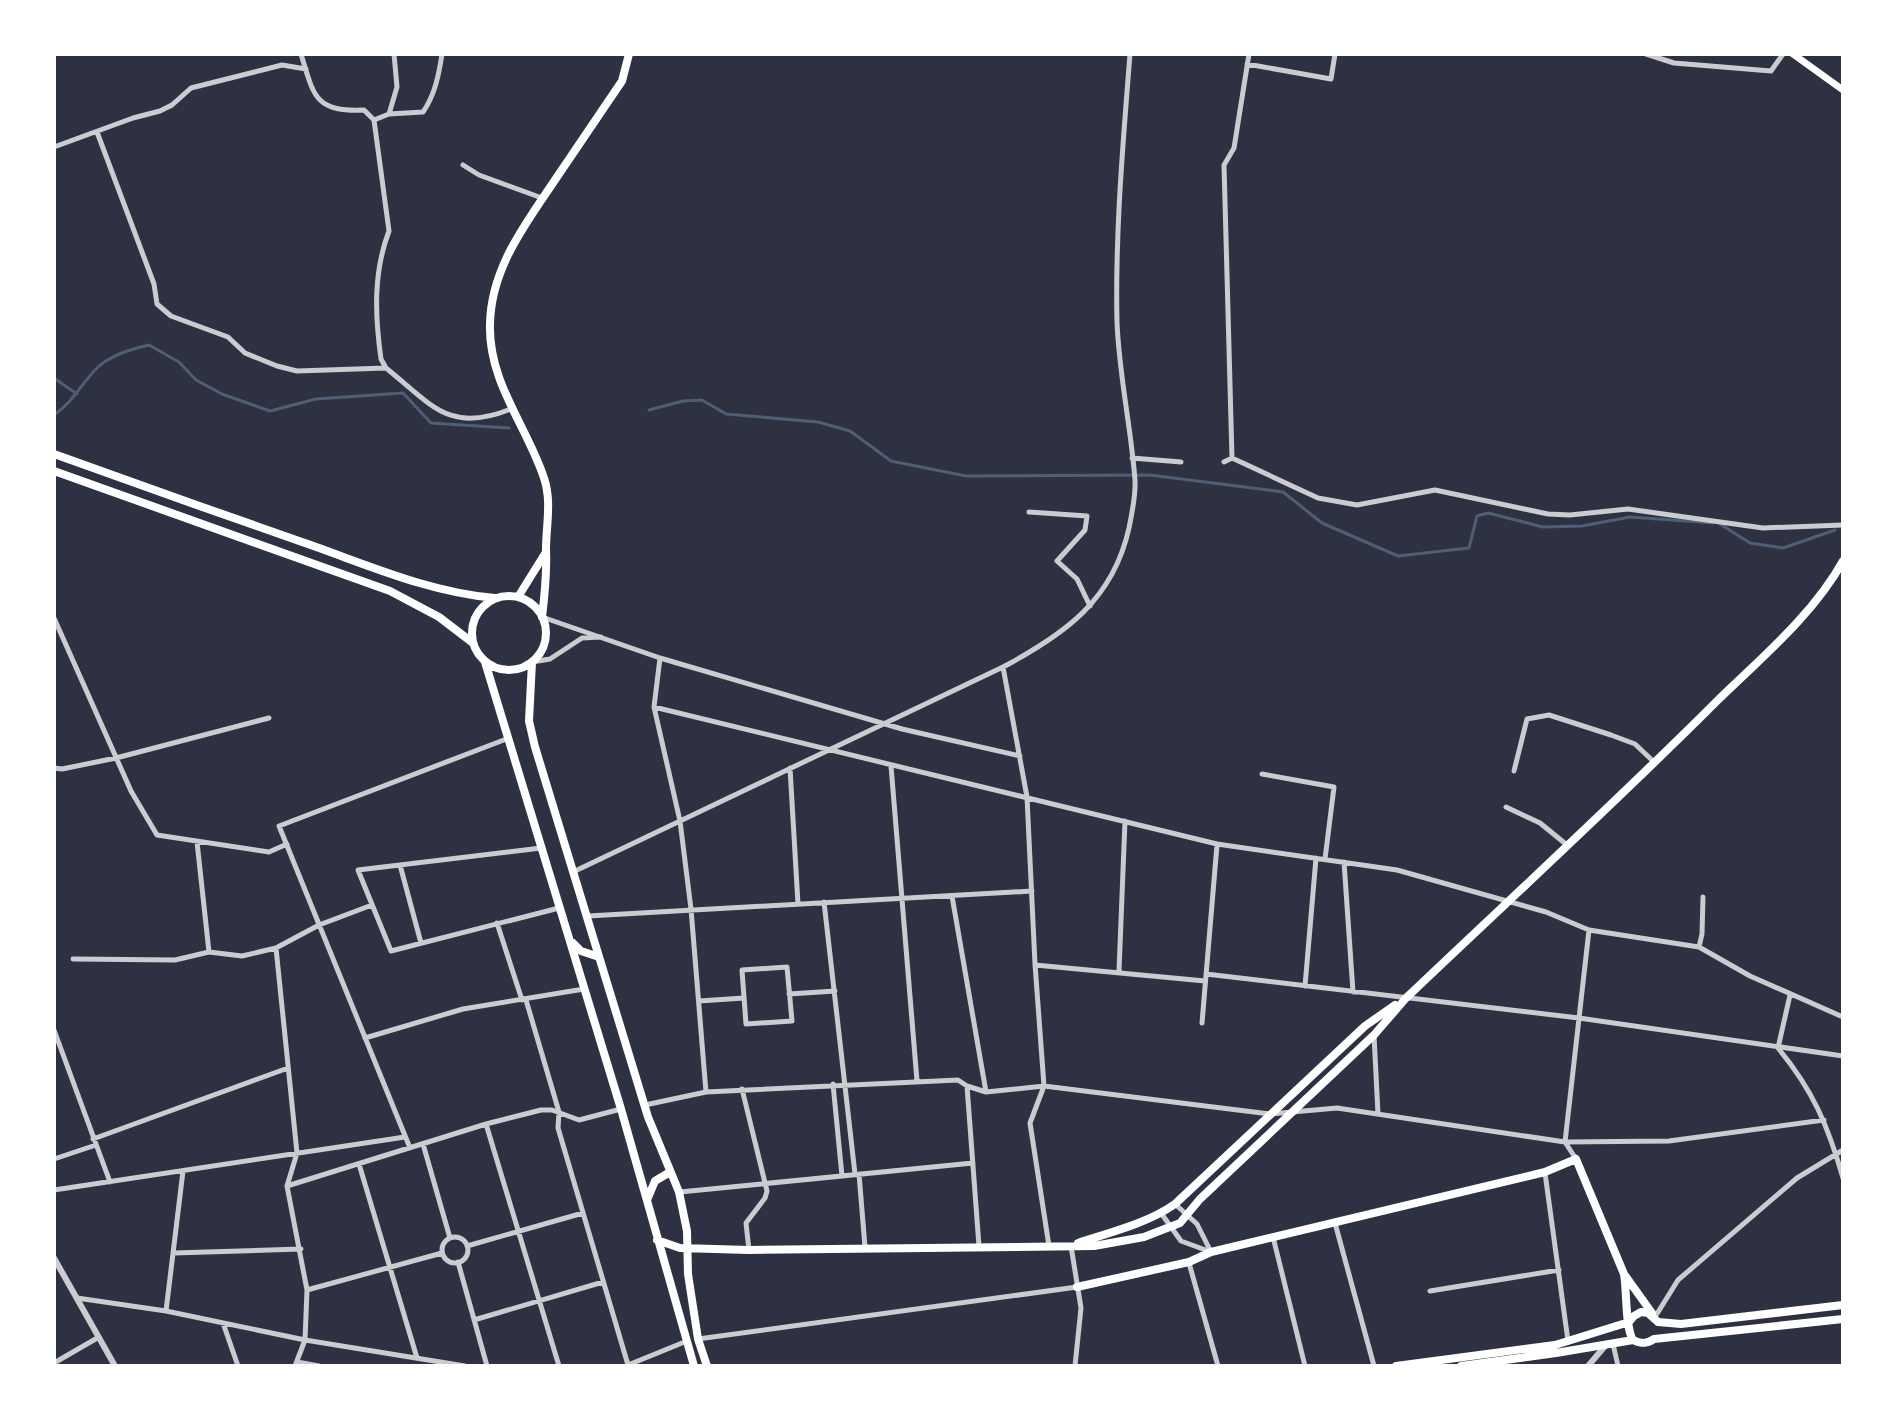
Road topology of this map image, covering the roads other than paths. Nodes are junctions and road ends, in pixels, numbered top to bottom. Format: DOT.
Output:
graph roads {
  1 [pos="301,54"];
  2 [pos="394,54"];
  3 [pos="442,54"];
  4 [pos="629,54"];
  5 [pos="1130,54"];
  6 [pos="1249,54"];
  7 [pos="1335,54"];
  8 [pos="1646,54"];
  9 [pos="1783,54"];
  10 [pos="1793,54"];
  11 [pos="1247,64"];
  12 [pos="306,69"];
  13 [pos="1843,90"];
  14 [pos="389,114"];
  15 [pos="374,120"];
  16 [pos="97,132"];
  17 [pos="54,147"];
  18 [pos="463,165"];
  19 [pos="543,199"];
  20 [pos="386,368"];
  21 [pos="511,409"];
  22 [pos="54,454"];
  23 [pos="1132,458"];
  24 [pos="1232,458"];
  25 [pos="1181,462"];
  26 [pos="1224,462"];
  27 [pos="54,471"];
  28 [pos="1029,512"];
  29 [pos="1843,525"];
  30 [pos="546,552"];
  31 [pos="1843,561"];
  32 [pos="518,597"];
  33 [pos="495,598"];
  34 [pos="1090,606"];
  35 [pos="542,617"];
  36 [pos="54,618"];
  37 [pos="603,637"];
  38 [pos="473,643"];
  39 [pos="660,658"];
  40 [pos="485,662"];
  41 [pos="532,662"];
  42 [pos="1003,667"];
  43 [pos="654,707"];
  44 [pos="269,718"];
  45 [pos="883,723"];
  46 [pos="509,738"];
  47 [pos="826,751"];
  48 [pos="1020,756"];
  49 [pos="116,758"];
  50 [pos="1655,763"];
  51 [pos="891,766"];
  52 [pos="54,768"];
  53 [pos="790,768"];
  54 [pos="1514,771"];
  55 [pos="1262,774"];
  56 [pos="1027,797"];
  57 [pos="1506,807"];
  58 [pos="680,821"];
  59 [pos="1125,821"];
  60 [pos="197,841"];
  61 [pos="287,844"];
  62 [pos="1217,844"];
  63 [pos="1567,845"];
  64 [pos="542,848"];
  65 [pos="1316,858"];
  66 [pos="1325,859"];
  67 [pos="1344,862"];
  68 [pos="400,865"];
  69 [pos="573,872"];
  70 [pos="1032,891"];
  71 [pos="952,896"];
  72 [pos="1703,897"];
  73 [pos="902,898"];
  74 [pos="824,902"];
  75 [pos="1506,902"];
  76 [pos="798,904"];
  77 [pos="372,905"];
  78 [pos="559,908"];
  79 [pos="691,909"];
  80 [pos="587,916"];
  81 [pos="497,923"];
  82 [pos="319,925"];
  83 [pos="1589,930"];
  84 [pos="568,936"];
  85 [pos="421,943"];
  86 [pos="1699,947"];
  87 [pos="276,948"];
  88 [pos="209,952"];
  89 [pos="599,957"];
  90 [pos="73,959"];
  91 [pos="1035,964"];
  92 [pos="1119,971"];
  93 [pos="1205,978"];
  94 [pos="1305,986"];
  95 [pos="584,989"];
  96 [pos="835,991"];
  97 [pos="1353,992"];
  98 [pos="789,994"];
  99 [pos="1790,995"];
  100 [pos="744,998"];
  101 [pos="1406,998"];
  102 [pos="524,1000"];
  103 [pos="699,1001"];
  104 [pos="1843,1017"];
  105 [pos="1579,1018"];
  106 [pos="1202,1023"];
  107 [pos="54,1030"];
  108 [pos="1374,1035"];
  109 [pos="365,1038"];
  110 [pos="1778,1048"];
  111 [pos="1843,1056"];
  112 [pos="288,1068"];
  113 [pos="917,1081"];
  114 [pos="845,1083"];
  115 [pos="833,1084"];
  116 [pos="967,1086"];
  117 [pos="1044,1086"];
  118 [pos="742,1089"];
  119 [pos="706,1092"];
  120 [pos="986,1092"];
  121 [pos="644,1105"];
  122 [pos="621,1109"];
  123 [pos="559,1112"];
  124 [pos="1295,1112"];
  125 [pos="1270,1114"];
  126 [pos="1378,1114"];
  127 [pos="1824,1120"];
  128 [pos="486,1124"];
  129 [pos="406,1137"];
  130 [pos="94,1142"];
  131 [pos="1565,1142"];
  132 [pos="423,1144"];
  133 [pos="410,1148"];
  134 [pos="1843,1150"];
  135 [pos="297,1153"];
  136 [pos="1836,1154"];
  137 [pos="54,1159"];
  138 [pos="1576,1159"];
  139 [pos="973,1163"];
  140 [pos="359,1164"];
  141 [pos="183,1171"];
  142 [pos="670,1172"];
  143 [pos="1545,1172"];
  144 [pos="857,1174"];
  145 [pos="842,1176"];
  146 [pos="1843,1178"];
  147 [pos="110,1182"];
  148 [pos="765,1183"];
  149 [pos="287,1186"];
  150 [pos="54,1190"];
  151 [pos="679,1192"];
  152 [pos="647,1201"];
  153 [pos="1175,1204"];
  154 [pos="583,1213"];
  155 [pos="1161,1213"];
  156 [pos="1188,1216"];
  157 [pos="1335,1222"];
  158 [pos="1171,1227"];
  159 [pos="518,1231"];
  160 [pos="1273,1237"];
  161 [pos="450,1238"];
  162 [pos="657,1240"];
  163 [pos="1071,1245"];
  164 [pos="467,1246"];
  165 [pos="865,1247"];
  166 [pos="979,1247"];
  167 [pos="1050,1247"];
  168 [pos="688,1248"];
  169 [pos="301,1249"];
  170 [pos="749,1250"];
  171 [pos="1211,1252"];
  172 [pos="174,1253"];
  173 [pos="442,1253"];
  174 [pos="54,1258"];
  175 [pos="458,1262"];
  176 [pos="1189,1262"];
  177 [pos="390,1267"];
  178 [pos="1559,1270"];
  179 [pos="1624,1274"];
  180 [pos="603,1282"];
  181 [pos="1077,1287"];
  182 [pos="307,1290"];
  183 [pos="1430,1291"];
  184 [pos="77,1298"];
  185 [pos="539,1301"];
  186 [pos="1843,1305"];
  187 [pos="166,1311"];
  188 [pos="1843,1319"];
  189 [pos="474,1320"];
  190 [pos="1656,1320"];
  191 [pos="1629,1322"];
  192 [pos="223,1323"];
  193 [pos="99,1337"];
  194 [pos="698,1339"];
  195 [pos="1654,1339"];
  196 [pos="305,1340"];
  197 [pos="1633,1340"];
  198 [pos="687,1341"];
  199 [pos="1568,1341"];
  200 [pos="1610,1345"];
  201 [pos="417,1358"];
  202 [pos="54,1363"];
  203 [pos="296,1364"];
  204 [pos="115,1366"];
  205 [pos="238,1366"];
  206 [pos="319,1366"];
  207 [pos="465,1366"];
  208 [pos="487,1366"];
  209 [pos="559,1366"];
  210 [pos="627,1366"];
  211 [pos="694,1366"];
  212 [pos="707,1366"];
  213 [pos="1075,1366"];
  214 [pos="1218,1366"];
  215 [pos="1305,1366"];
  216 [pos="1374,1366"];
  217 [pos="1396,1366"];
  218 [pos="1461,1366"];
  219 [pos="1588,1366"];
  220 [pos="1618,1366"];
  1 -- 12 [label="street"];
  2 -- 14 [label="street"];
  3 -- 14 [label="street"];
  4 -- 19 [label="main road"];
  5 -- 23 [label="street"];
  6 -- 11 [label="street"];
  7 -- 11 [label="street"];
  8 -- 9 [label="street"];
  10 -- 13 [label="main road"];
  11 -- 24 [label="street"];
  12 -- 15 [label="street"];
  12 -- 16 [label="street"];
  14 -- 15 [label="street"];
  15 -- 20 [label="street"];
  16 -- 17 [label="street"];
  16 -- 20 [label="street"];
  18 -- 19 [label="street"];
  19 -- 21 [label="main road"];
  20 -- 21 [label="street"];
  21 -- 30 [label="main road"];
  22 -- 33 [label="main road"];
  23 -- 25 [label="street"];
  23 -- 34 [label="street"];
  24 -- 26 [label="street"];
  24 -- 29 [label="street"];
  27 -- 38 [label="main road"];
  28 -- 34 [label="street"];
  30 -- 32 [label="main road"];
  30 -- 35 [label="main road"];
  31 -- 50 [label="main road"];
  32 -- 33 [label="main road"];
  32 -- 35 [label="main road"];
  33 -- 38 [label="main road"];
  34 -- 42 [label="street"];
  35 -- 37 [label="street"];
  35 -- 41 [label="main road"];
  36 -- 49 [label="street"];
  37 -- 39 [label="street"];
  37 -- 41 [label="street"];
  38 -- 40 [label="main road"];
  39 -- 43 [label="street"];
  39 -- 45 [label="street"];
  40 -- 41 [label="main road"];
  40 -- 46 [label="main road"];
  41 -- 69 [label="main road"];
  42 -- 45 [label="street"];
  42 -- 48 [label="street"];
  43 -- 47 [label="street"];
  43 -- 58 [label="street"];
  44 -- 49 [label="street"];
  45 -- 47 [label="street"];
  45 -- 48 [label="street"];
  46 -- 61 [label="street"];
  46 -- 64 [label="main road"];
  47 -- 51 [label="street"];
  47 -- 53 [label="street"];
  48 -- 56 [label="street"];
  49 -- 52 [label="street"];
  49 -- 60 [label="street"];
  50 -- 54 [label="street"];
  50 -- 63 [label="main road"];
  51 -- 56 [label="street"];
  51 -- 73 [label="street"];
  53 -- 58 [label="street"];
  53 -- 76 [label="street"];
  55 -- 66 [label="street"];
  56 -- 59 [label="street"];
  56 -- 70 [label="street"];
  57 -- 63 [label="street"];
  58 -- 69 [label="street"];
  58 -- 79 [label="street"];
  59 -- 62 [label="street"];
  59 -- 92 [label="street"];
  60 -- 61 [label="street"];
  60 -- 88 [label="street"];
  61 -- 82 [label="street"];
  62 -- 65 [label="street"];
  62 -- 93 [label="street"];
  63 -- 75 [label="main road"];
  64 -- 68 [label="street"];
  64 -- 78 [label="main road"];
  65 -- 66 [label="street"];
  65 -- 94 [label="street"];
  66 -- 67 [label="street"];
  67 -- 75 [label="street"];
  67 -- 97 [label="street"];
  68 -- 77 [label="street"];
  68 -- 85 [label="street"];
  69 -- 80 [label="main road"];
  70 -- 71 [label="street"];
  70 -- 91 [label="street"];
  71 -- 73 [label="street"];
  71 -- 120 [label="street"];
  72 -- 86 [label="street"];
  73 -- 74 [label="street"];
  73 -- 113 [label="street"];
  74 -- 76 [label="street"];
  74 -- 96 [label="street"];
  75 -- 83 [label="street"];
  75 -- 101 [label="main road"];
  76 -- 79 [label="street"];
  77 -- 82 [label="street"];
  77 -- 85 [label="street"];
  78 -- 81 [label="street"];
  78 -- 84 [label="main road"];
  79 -- 80 [label="street"];
  79 -- 103 [label="street"];
  80 -- 89 [label="main road"];
  81 -- 85 [label="street"];
  81 -- 102 [label="street"];
  82 -- 87 [label="street"];
  82 -- 109 [label="street"];
  83 -- 86 [label="street"];
  83 -- 105 [label="street"];
  84 -- 89 [label="main road"];
  84 -- 95 [label="main road"];
  86 -- 99 [label="street"];
  87 -- 88 [label="street"];
  87 -- 112 [label="street"];
  88 -- 90 [label="street"];
  89 -- 121 [label="main road"];
  91 -- 92 [label="street"];
  91 -- 117 [label="street"];
  92 -- 93 [label="street"];
  93 -- 94 [label="street"];
  93 -- 106 [label="street"];
  94 -- 97 [label="street"];
  95 -- 102 [label="street"];
  95 -- 122 [label="main road"];
  96 -- 98 [label="street"];
  96 -- 114 [label="street"];
  97 -- 101 [label="street"];
  98 -- 100 [label="street"];
  98 -- 100 [label="street"];
  99 -- 104 [label="street"];
  99 -- 110 [label="street"];
  100 -- 103 [label="street"];
  101 -- 105 [label="street"];
  101 -- 108 [label="main road"];
  101 -- 125 [label="main road"];
  102 -- 109 [label="street"];
  102 -- 123 [label="street"];
  103 -- 119 [label="street"];
  105 -- 110 [label="street"];
  105 -- 131 [label="street"];
  107 -- 130 [label="street"];
  108 -- 124 [label="main road"];
  108 -- 126 [label="street"];
  109 -- 129 [label="street"];
  110 -- 111 [label="street"];
  110 -- 127 [label="street"];
  112 -- 130 [label="street"];
  112 -- 135 [label="street"];
  113 -- 114 [label="street"];
  113 -- 116 [label="street"];
  114 -- 115 [label="street"];
  114 -- 144 [label="street"];
  115 -- 118 [label="street"];
  115 -- 145 [label="street"];
  116 -- 120 [label="street"];
  116 -- 139 [label="street"];
  117 -- 120 [label="street"];
  117 -- 125 [label="street"];
  117 -- 167 [label="street"];
  118 -- 119 [label="street"];
  118 -- 148 [label="street"];
  119 -- 121 [label="street"];
  121 -- 142 [label="main road"];
  122 -- 123 [label="street"];
  122 -- 152 [label="main road"];
  123 -- 128 [label="street"];
  123 -- 154 [label="street"];
  124 -- 125 [label="street"];
  124 -- 126 [label="street"];
  124 -- 156 [label="main road"];
  125 -- 153 [label="main road"];
  126 -- 131 [label="street"];
  127 -- 131 [label="street"];
  127 -- 136 [label="street"];
  128 -- 132 [label="street"];
  128 -- 159 [label="street"];
  129 -- 133 [label="street"];
  129 -- 135 [label="street"];
  130 -- 137 [label="street"];
  130 -- 147 [label="street"];
  131 -- 138 [label="street"];
  132 -- 133 [label="street"];
  132 -- 161 [label="street"];
  133 -- 140 [label="street"];
  134 -- 136 [label="street"];
  135 -- 141 [label="street"];
  135 -- 149 [label="street"];
  136 -- 146 [label="street"];
  136 -- 190 [label="street"];
  138 -- 143 [label="main road"];
  138 -- 179 [label="main road"];
  139 -- 144 [label="street"];
  139 -- 166 [label="street"];
  140 -- 149 [label="street"];
  140 -- 177 [label="street"];
  141 -- 147 [label="street"];
  141 -- 172 [label="street"];
  142 -- 151 [label="main road"];
  142 -- 152 [label="main road"];
  143 -- 157 [label="main road"];
  143 -- 178 [label="street"];
  144 -- 145 [label="street"];
  144 -- 165 [label="street"];
  145 -- 148 [label="street"];
  147 -- 150 [label="street"];
  148 -- 151 [label="street"];
  148 -- 170 [label="street"];
  149 -- 169 [label="street"];
  151 -- 168 [label="main road"];
  152 -- 162 [label="main road"];
  153 -- 155 [label="main road"];
  153 -- 156 [label="street"];
  154 -- 159 [label="street"];
  154 -- 180 [label="street"];
  155 -- 158 [label="street"];
  155 -- 163 [label="main road"];
  156 -- 158 [label="main road"];
  156 -- 171 [label="street"];
  157 -- 160 [label="main road"];
  157 -- 216 [label="street"];
  158 -- 163 [label="main road"];
  158 -- 171 [label="street"];
  159 -- 164 [label="street"];
  159 -- 185 [label="street"];
  160 -- 171 [label="main road"];
  160 -- 215 [label="street"];
  161 -- 164 [label="street"];
  161 -- 173 [label="street"];
  162 -- 168 [label="main road"];
  162 -- 198 [label="main road"];
  163 -- 167 [label="main road"];
  163 -- 181 [label="street"];
  164 -- 175 [label="street"];
  165 -- 166 [label="main road"];
  165 -- 170 [label="main road"];
  166 -- 167 [label="main road"];
  168 -- 170 [label="main road"];
  168 -- 194 [label="main road"];
  169 -- 172 [label="street"];
  169 -- 182 [label="street"];
  171 -- 176 [label="main road"];
  172 -- 187 [label="street"];
  173 -- 175 [label="street"];
  173 -- 177 [label="street"];
  174 -- 184 [label="street"];
  175 -- 189 [label="street"];
  176 -- 181 [label="main road"];
  176 -- 214 [label="street"];
  177 -- 182 [label="street"];
  177 -- 201 [label="street"];
  178 -- 183 [label="street"];
  178 -- 199 [label="street"];
  179 -- 190 [label="main road"];
  179 -- 191 [label="main road"];
  180 -- 185 [label="street"];
  180 -- 210 [label="street"];
  181 -- 194 [label="street"];
  181 -- 213 [label="street"];
  182 -- 196 [label="street"];
  184 -- 187 [label="street"];
  184 -- 193 [label="street"];
  185 -- 189 [label="street"];
  185 -- 209 [label="street"];
  186 -- 190 [label="main road"];
  187 -- 192 [label="street"];
  188 -- 195 [label="main road"];
  189 -- 208 [label="street"];
  190 -- 191 [label="main road"];
  190 -- 195 [label="main road"];
  191 -- 197 [label="main road"];
  191 -- 199 [label="main road"];
  192 -- 196 [label="street"];
  192 -- 205 [label="street"];
  193 -- 202 [label="street"];
  193 -- 204 [label="street"];
  194 -- 212 [label="main road"];
  195 -- 197 [label="main road"];
  196 -- 201 [label="street"];
  196 -- 203 [label="street"];
  197 -- 200 [label="main road"];
  198 -- 210 [label="street"];
  198 -- 211 [label="main road"];
  199 -- 217 [label="main road"];
  200 -- 218 [label="main road"];
  200 -- 219 [label="street"];
  200 -- 220 [label="street"];
  201 -- 207 [label="street"];
  203 -- 206 [label="street"];
}
